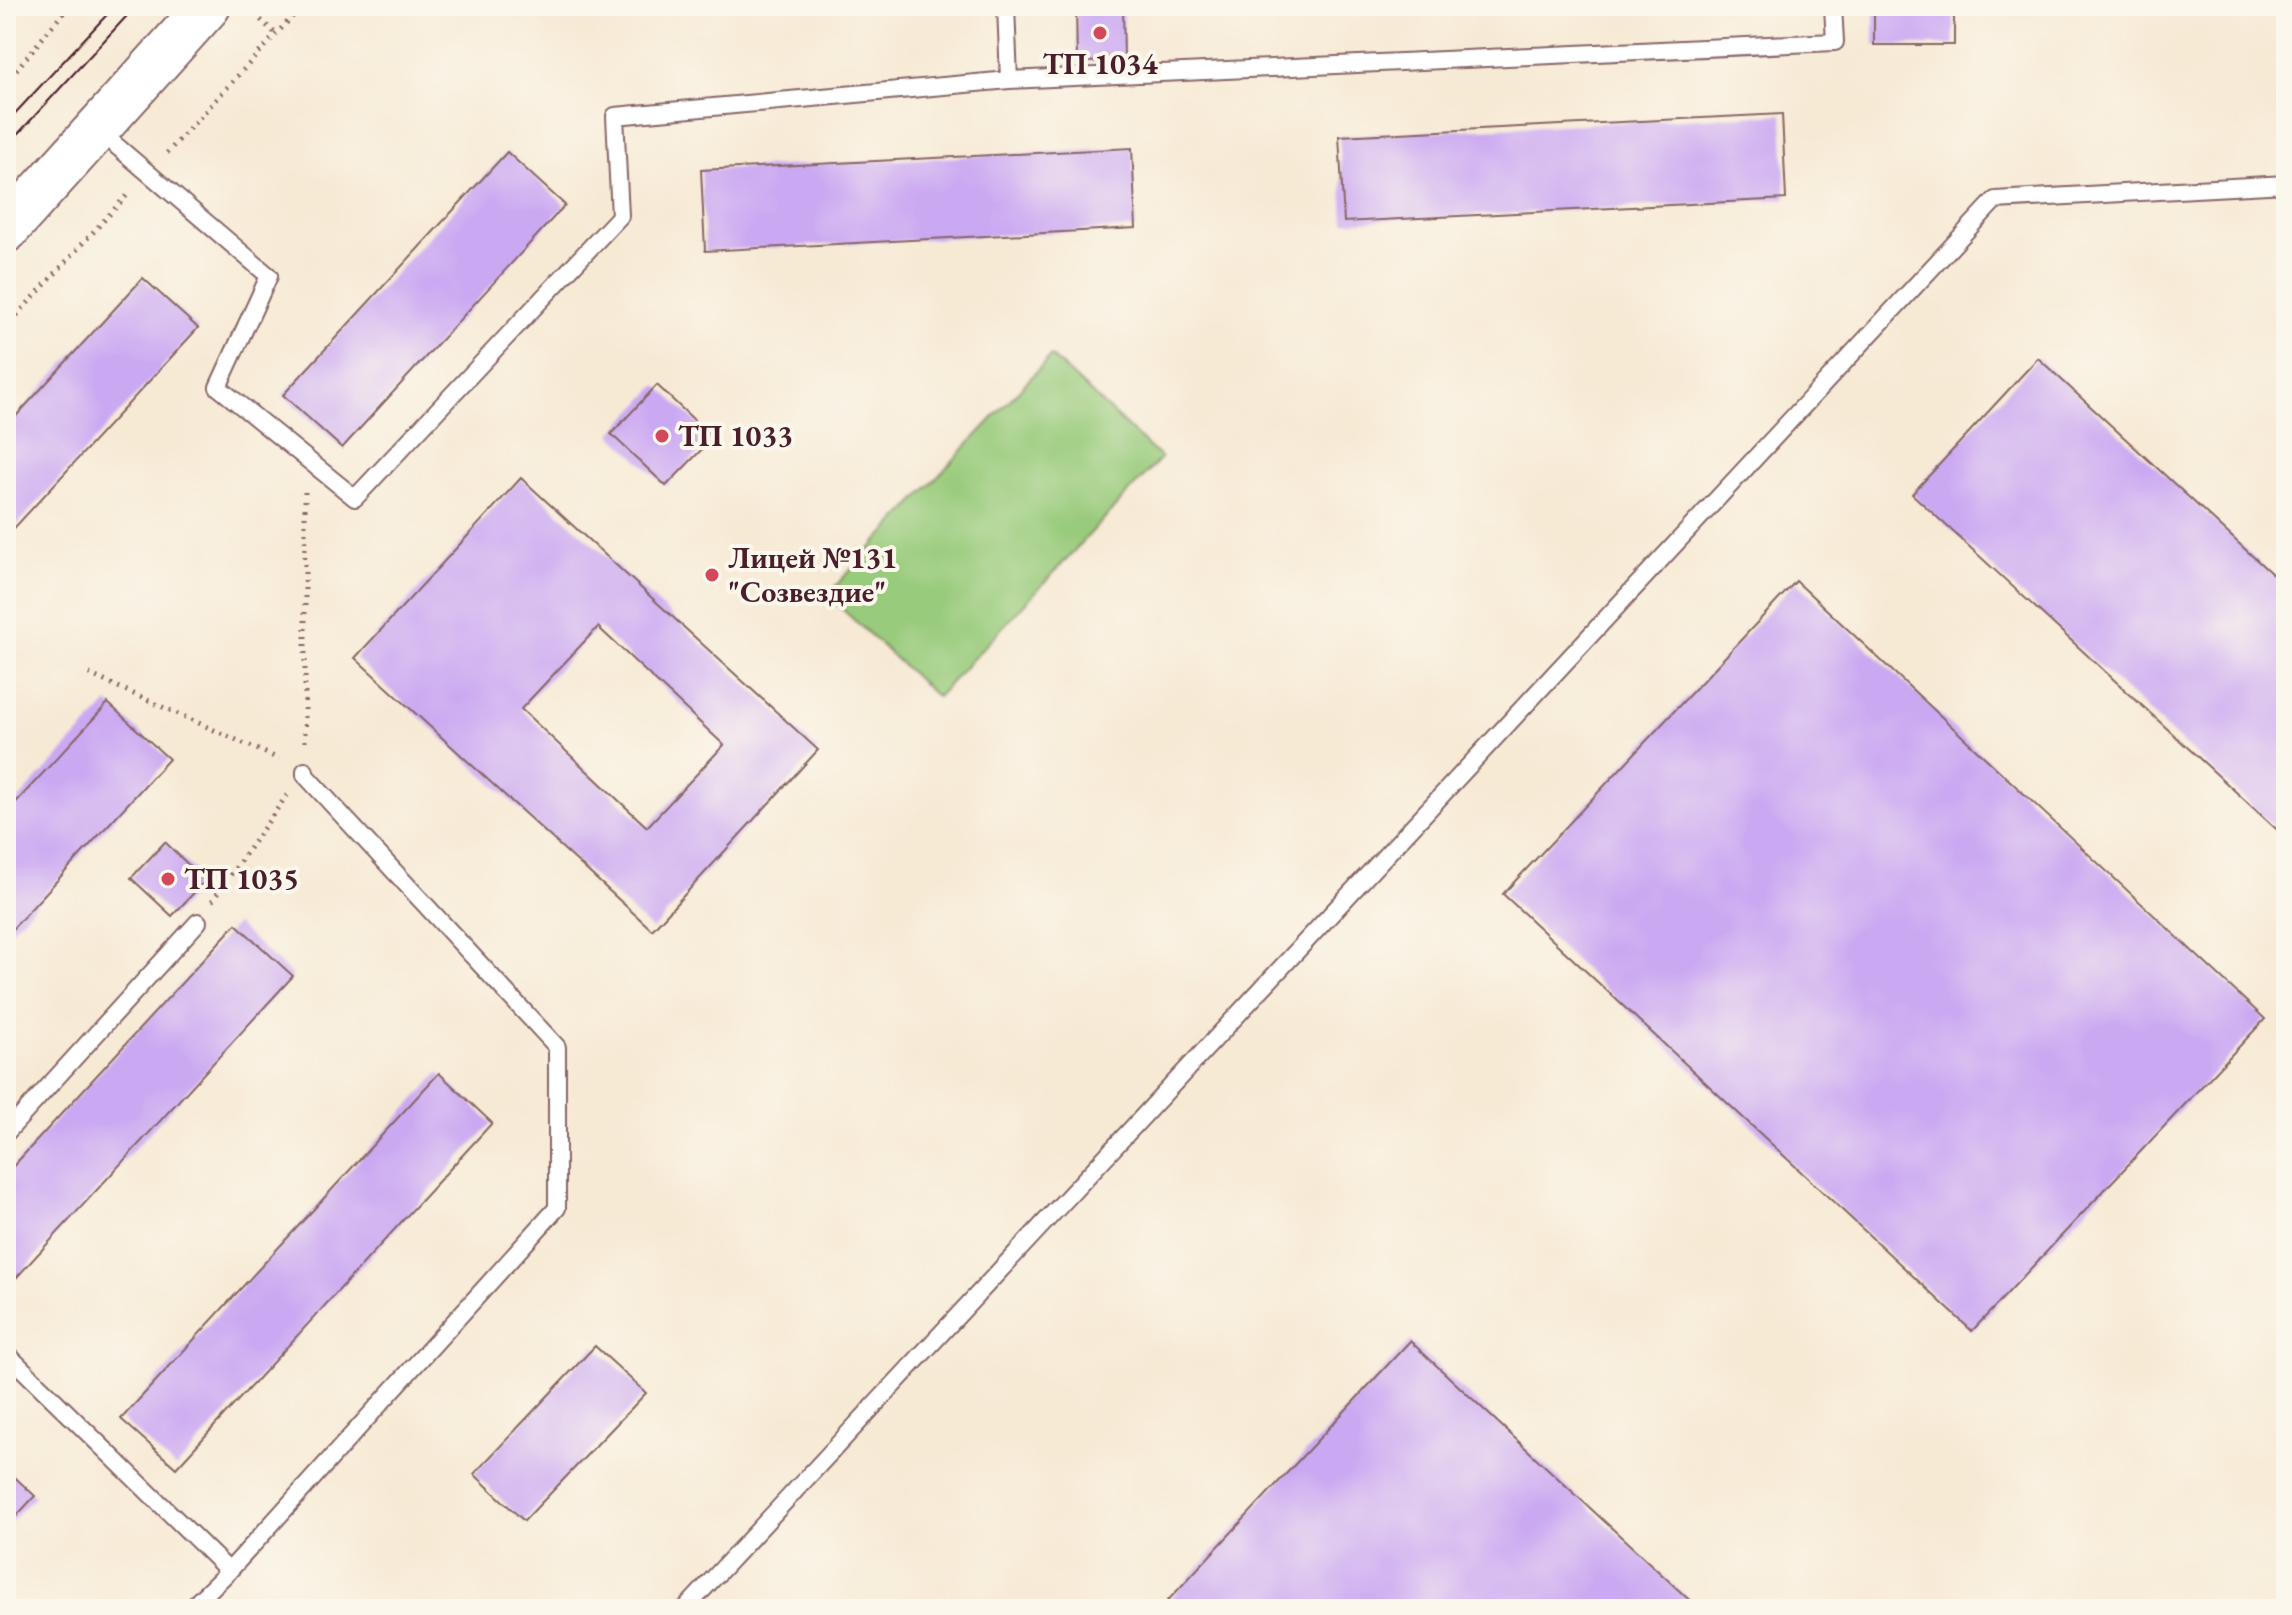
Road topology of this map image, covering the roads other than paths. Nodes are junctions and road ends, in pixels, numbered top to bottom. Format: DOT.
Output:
graph roads {
  1 [pos="208,6"];
  2 [pos="1006,6"];
  3 [pos="1833,6"];
  4 [pos="1009,80"];
  5 [pos="99,130"];
  6 [pos="2286,184"];
  7 [pos="6,230"];
  8 [pos="305,771"];
  9 [pos="198,922"];
  10 [pos="6,1133"];
  11 [pos="6,1353"];
  12 [pos="229,1571"];
  13 [pos="190,1609"];
  14 [pos="685,1609"];
  1 -- 5 [label="main road"];
  2 -- 4 [label="lane"];
  3 -- 4 [label="lane"];
  4 -- 5 [label="lane"];
  5 -- 7 [label="main road"];
  6 -- 14 [label="lane"];
  8 -- 12 [label="lane"];
  9 -- 10 [label="lane"];
  11 -- 12 [label="lane"];
  12 -- 13 [label="lane"];
}
